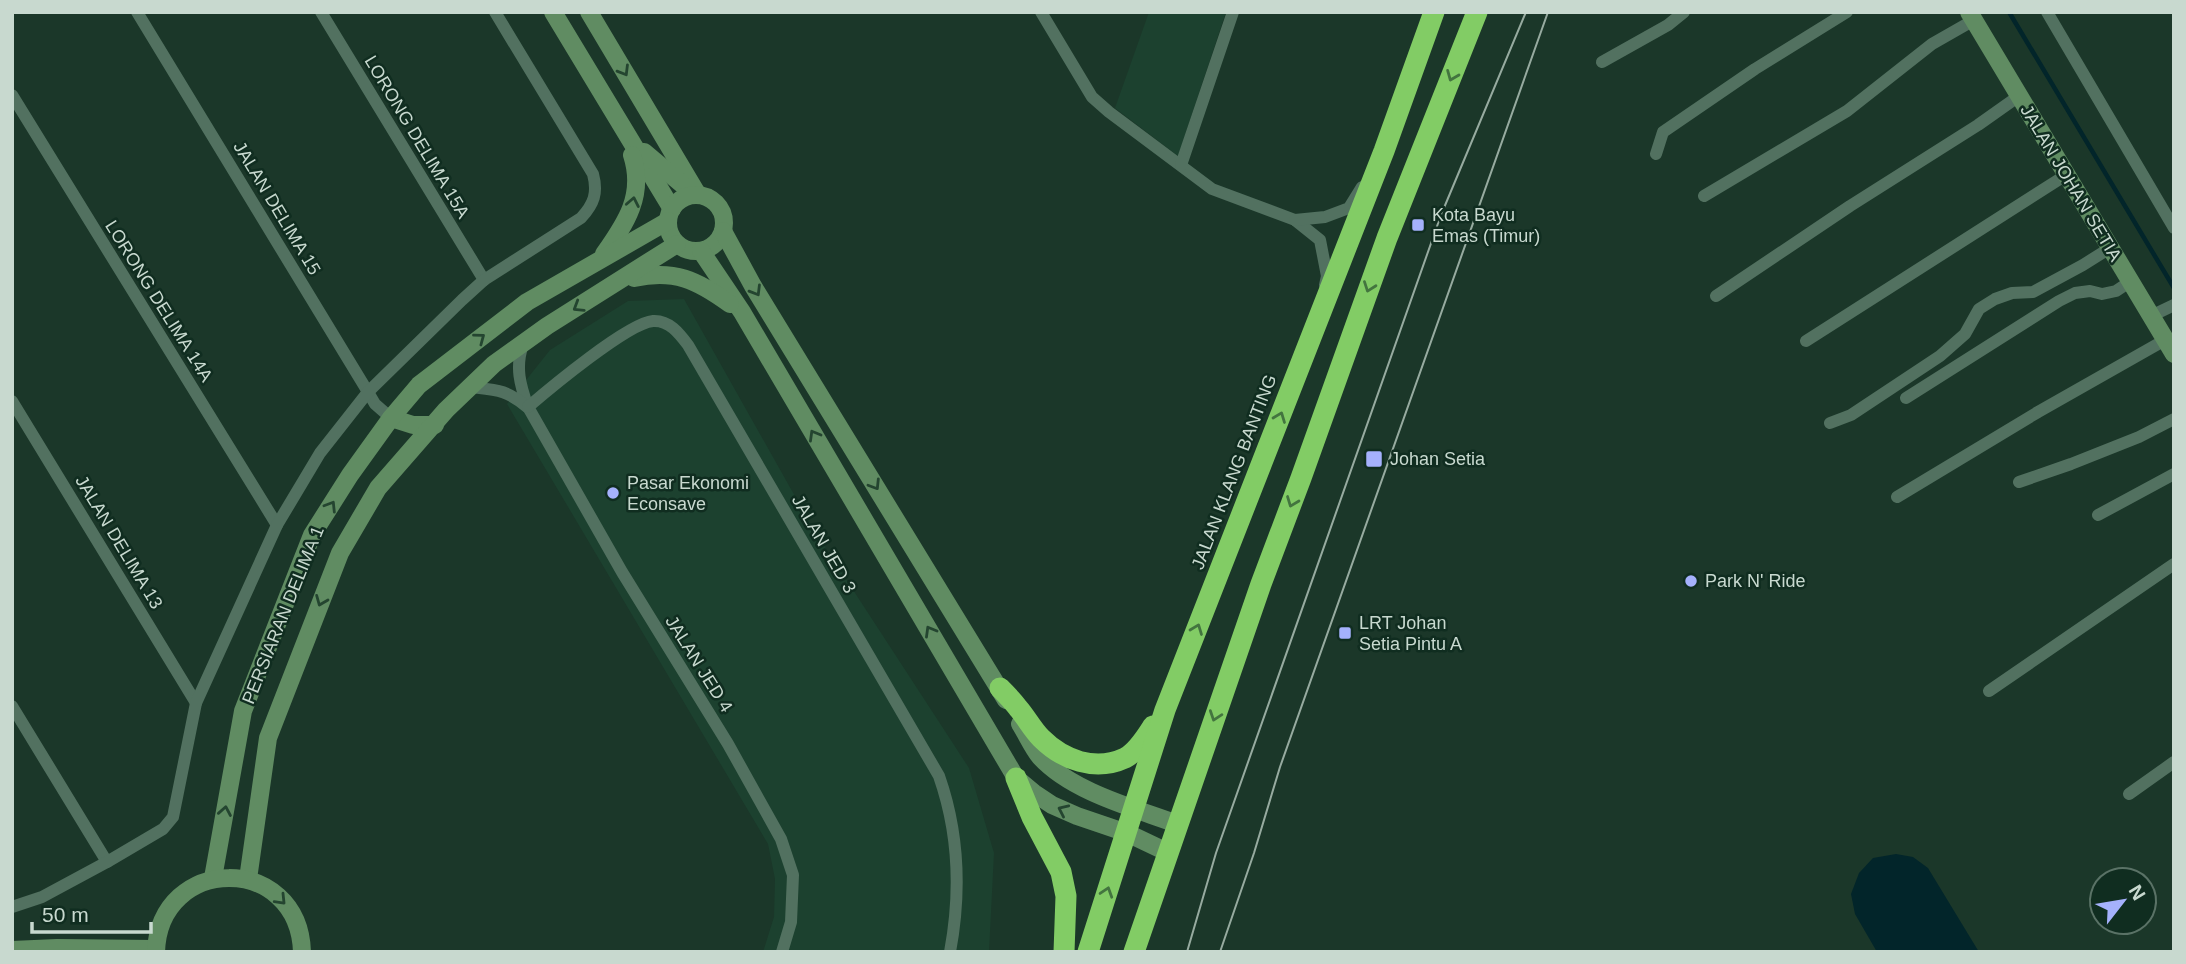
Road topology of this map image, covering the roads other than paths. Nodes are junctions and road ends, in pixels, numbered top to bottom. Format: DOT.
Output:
graph roads {
  1 [pos="137,12"];
  2 [pos="321,12"];
  3 [pos="495,12"];
  4 [pos="553,12"];
  5 [pos="589,12"];
  6 [pos="1041,12"];
  7 [pos="1233,12"];
  8 [pos="1434,12"];
  9 [pos="1477,12"];
  10 [pos="1684,12"];
  11 [pos="1847,12"];
  12 [pos="2047,12"];
  13 [pos="1972,16"];
  14 [pos="1602,62"];
  15 [pos="12,95"];
  16 [pos="2019,96"];
  17 [pos="624,132"];
  18 [pos="1384,151"];
  19 [pos="1656,154"];
  20 [pos="1181,165"];
  21 [pos="2061,178"];
  22 [pos="696,195"];
  23 [pos="1704,196"];
  24 [pos="670,215"];
  25 [pos="1295,220"];
  26 [pos="2174,228"];
  27 [pos="723,231"];
  28 [pos="677,244"];
  29 [pos="2110,248"];
  30 [pos="701,251"];
  31 [pos="600,261"];
  32 [pos="484,280"];
  33 [pos="621,281"];
  34 [pos="2131,281"];
  35 [pos="1716,296"];
  36 [pos="2164,310"];
  37 [pos="742,312"];
  38 [pos="1320,315"];
  39 [pos="1807,341"];
  40 [pos="524,343"];
  41 [pos="2169,347"];
  42 [pos="469,387"];
  43 [pos="368,392"];
  44 [pos="1906,398"];
  45 [pos="12,401"];
  46 [pos="528,407"];
  47 [pos="391,418"];
  48 [pos="2174,419"];
  49 [pos="1830,423"];
  50 [pos="435,425"];
  51 [pos="405,458"];
  52 [pos="2174,474"];
  53 [pos="2019,482"];
  54 [pos="1897,497"];
  55 [pos="2098,515"];
  56 [pos="277,525"];
  57 [pos="2174,564"];
  58 [pos="1000,688"];
  59 [pos="1989,691"];
  60 [pos="196,703"];
  61 [pos="12,706"];
  62 [pos="1165,710"];
  63 [pos="2174,762"];
  64 [pos="1016,778"];
  65 [pos="2129,794"];
  66 [pos="1134,809"];
  67 [pos="1177,824"];
  68 [pos="1127,833"];
  69 [pos="1167,852"];
  70 [pos="107,862"];
  71 [pos="213,878"];
  72 [pos="248,879"];
  73 [pos="12,907"];
  74 [pos="12,950"];
  75 [pos="155,950"];
  76 [pos="303,952"];
  77 [pos="782,952"];
  78 [pos="950,952"];
  79 [pos="1064,952"];
  80 [pos="1088,952"];
  81 [pos="1134,952"];
  1 -- 43 [label="street, JALAN DELIMA 15"];
  2 -- 32 [label="street, LORONG DELIMA 15A"];
  3 -- 32 [label="street"];
  4 -- 17 [label="street"];
  5 -- 22 [label="street, one-way"];
  6 -- 20 [label="street"];
  7 -- 20 [label="street"];
  8 -- 18 [label="highway, JALAN KLANG BANTING"];
  9 -- 67 [label="highway, one-way"];
  10 -- 14 [label="street"];
  11 -- 19 [label="street"];
  12 -- 26 [label="street"];
  13 -- 16 [label="street, JALAN JOHAN SETIA"];
  13 -- 23 [label="street"];
  15 -- 56 [label="street, LORONG DELIMA 14A"];
  16 -- 21 [label="street, JALAN JOHAN SETIA"];
  16 -- 35 [label="street"];
  17 -- 22 [label="street"];
  17 -- 24 [label="street"];
  31 -- 17 [label="street, one-way"];
  18 -- 25 [label="street"];
  18 -- 38 [label="highway, JALAN KLANG BANTING"];
  20 -- 25 [label="street"];
  21 -- 29 [label="street, JALAN JOHAN SETIA"];
  21 -- 39 [label="street"];
  22 -- 24 [label="street"];
  22 -- 27 [label="street"];
  24 -- 28 [label="street"];
  24 -- 31 [label="street, PERSIARAN DELIMA 1"];
  25 -- 38 [label="street"];
  27 -- 30 [label="street"];
  27 -- 58 [label="street, one-way"];
  28 -- 30 [label="street"];
  28 -- 33 [label="street, PERSIARAN DELIMA 1"];
  29 -- 34 [label="street, JALAN JOHAN SETIA"];
  29 -- 49 [label="street"];
  30 -- 37 [label="street"];
  47 -- 31 [label="street, PERSIARAN DELIMA 1, one-way"];
  32 -- 43 [label="street"];
  33 -- 37 [label="street"];
  33 -- 40 [label="street, PERSIARAN DELIMA 1, one-way"];
  34 -- 36 [label="street, JALAN JOHAN SETIA"];
  34 -- 44 [label="street"];
  36 -- 41 [label="street, JALAN JOHAN SETIA"];
  64 -- 37 [label="street, one-way"];
  62 -- 38 [label="highway, JALAN KLANG BANTING, one-way"];
  40 -- 42 [label="street, PERSIARAN DELIMA 1"];
  40 -- 46 [label="street, JALAN JED 4"];
  41 -- 54 [label="street"];
  42 -- 46 [label="street"];
  42 -- 50 [label="street, PERSIARAN DELIMA 1"];
  43 -- 47 [label="street, JALAN DELIMA 15"];
  43 -- 56 [label="street"];
  45 -- 60 [label="street, JALAN DELIMA 13"];
  46 -- 77 [label="street, JALAN JED 4"];
  46 -- 78 [label="street, JALAN JED 3"];
  47 -- 50 [label="street"];
  47 -- 51 [label="street"];
  71 -- 47 [label="street, PERSIARAN DELIMA 1, one-way"];
  48 -- 53 [label="street"];
  50 -- 51 [label="street, PERSIARAN DELIMA 1"];
  51 -- 72 [label="street, PERSIARAN DELIMA 1, one-way"];
  52 -- 55 [label="street"];
  56 -- 60 [label="street"];
  57 -- 59 [label="street"];
  58 -- 62 [label="highway"];
  58 -- 66 [label="street"];
  60 -- 70 [label="street"];
  61 -- 70 [label="street"];
  62 -- 66 [label="highway, JALAN KLANG BANTING"];
  63 -- 65 [label="street"];
  68 -- 64 [label="street, one-way"];
  64 -- 79 [label="highway"];
  66 -- 67 [label="street"];
  66 -- 68 [label="highway, JALAN KLANG BANTING"];
  67 -- 69 [label="highway"];
  68 -- 69 [label="street"];
  80 -- 68 [label="highway, JALAN KLANG BANTING, one-way"];
  69 -- 81 [label="highway"];
  70 -- 73 [label="street"];
  71 -- 72 [label="street"];
  71 -- 75 [label="street"];
  72 -- 76 [label="street, one-way"];
  74 -- 75 [label="street"];
}
